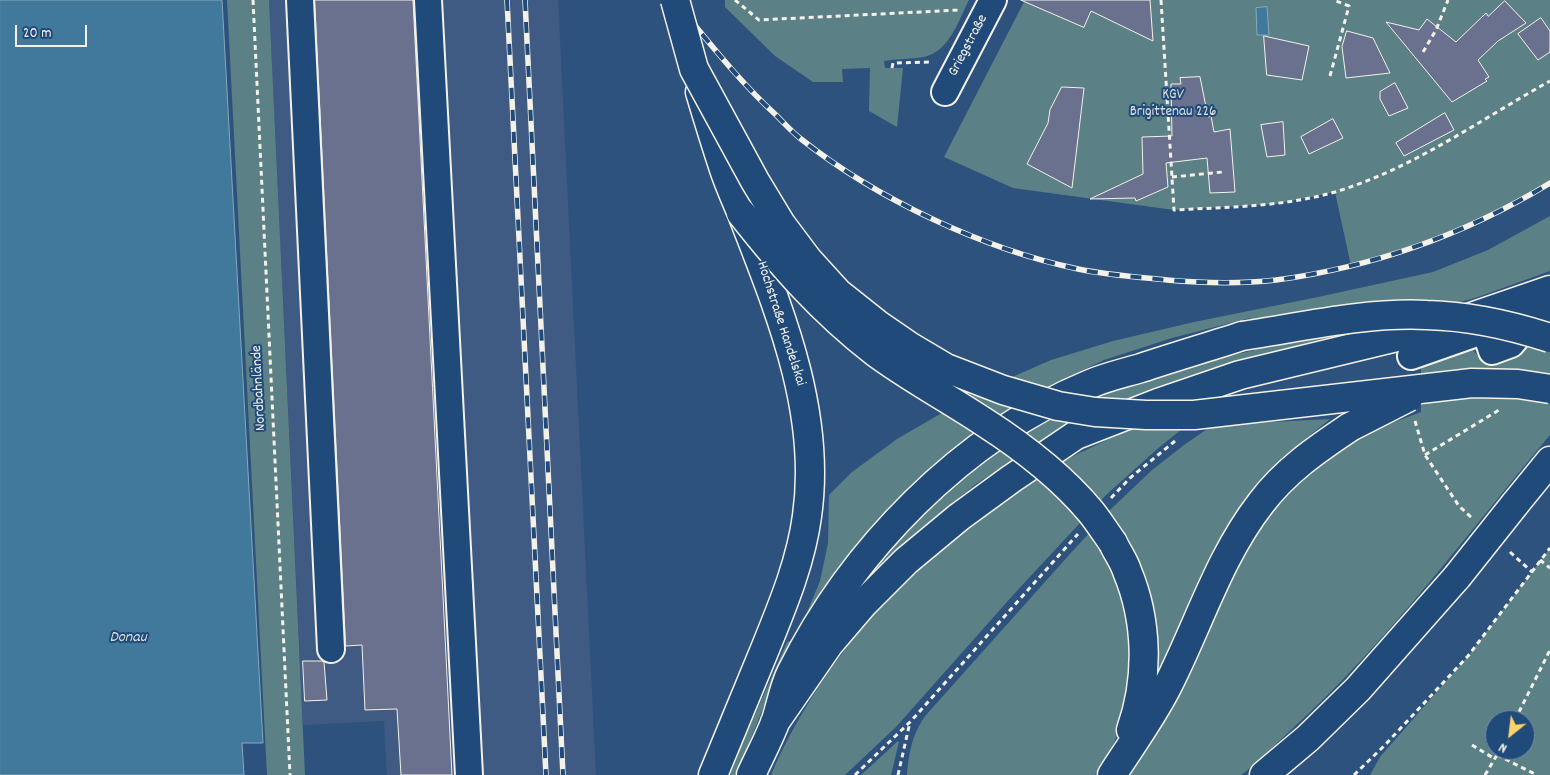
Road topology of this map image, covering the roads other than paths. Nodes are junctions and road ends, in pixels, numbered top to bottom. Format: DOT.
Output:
graph roads {
  1 [pos="300,0"];
  2 [pos="428,0"];
  3 [pos="675,0"];
  4 [pos="991,5"];
  5 [pos="694,69"];
  6 [pos="945,92"];
  7 [pos="741,213"];
  8 [pos="1550,290"];
  9 [pos="1550,313"];
  10 [pos="1483,322"];
  11 [pos="1550,338"];
  12 [pos="1411,356"];
  13 [pos="1428,388"];
  14 [pos="1550,388"];
  15 [pos="1550,461"];
  16 [pos="331,649"];
  17 [pos="775,722"];
  18 [pos="1116,770"];
  19 [pos="469,775"];
  20 [pos="713,775"];
  21 [pos="751,775"];
  22 [pos="1264,775"];
  1 -- 16 [label="street"];
  2 -- 19 [label="street"];
  3 -- 5 [label="highway, bridge"];
  4 -- 6 [label="street, Griegstraße"];
  5 -- 7 [label="highway, Hochstraße Handelskai, bridge"];
  5 -- 13 [label="highway, bridge"];
  7 -- 18 [label="highway, bridge"];
  7 -- 20 [label="highway, Hochstraße Handelskai"];
  8 -- 10 [label="highway"];
  9 -- 10 [label="street"];
  10 -- 12 [label="street"];
  10 -- 17 [label="highway"];
  11 -- 17 [label="highway, bridge"];
  13 -- 14 [label="highway, bridge"];
  13 -- 18 [label="highway, bridge"];
  15 -- 22 [label="highway, bridge"];
  17 -- 21 [label="highway"];
}
